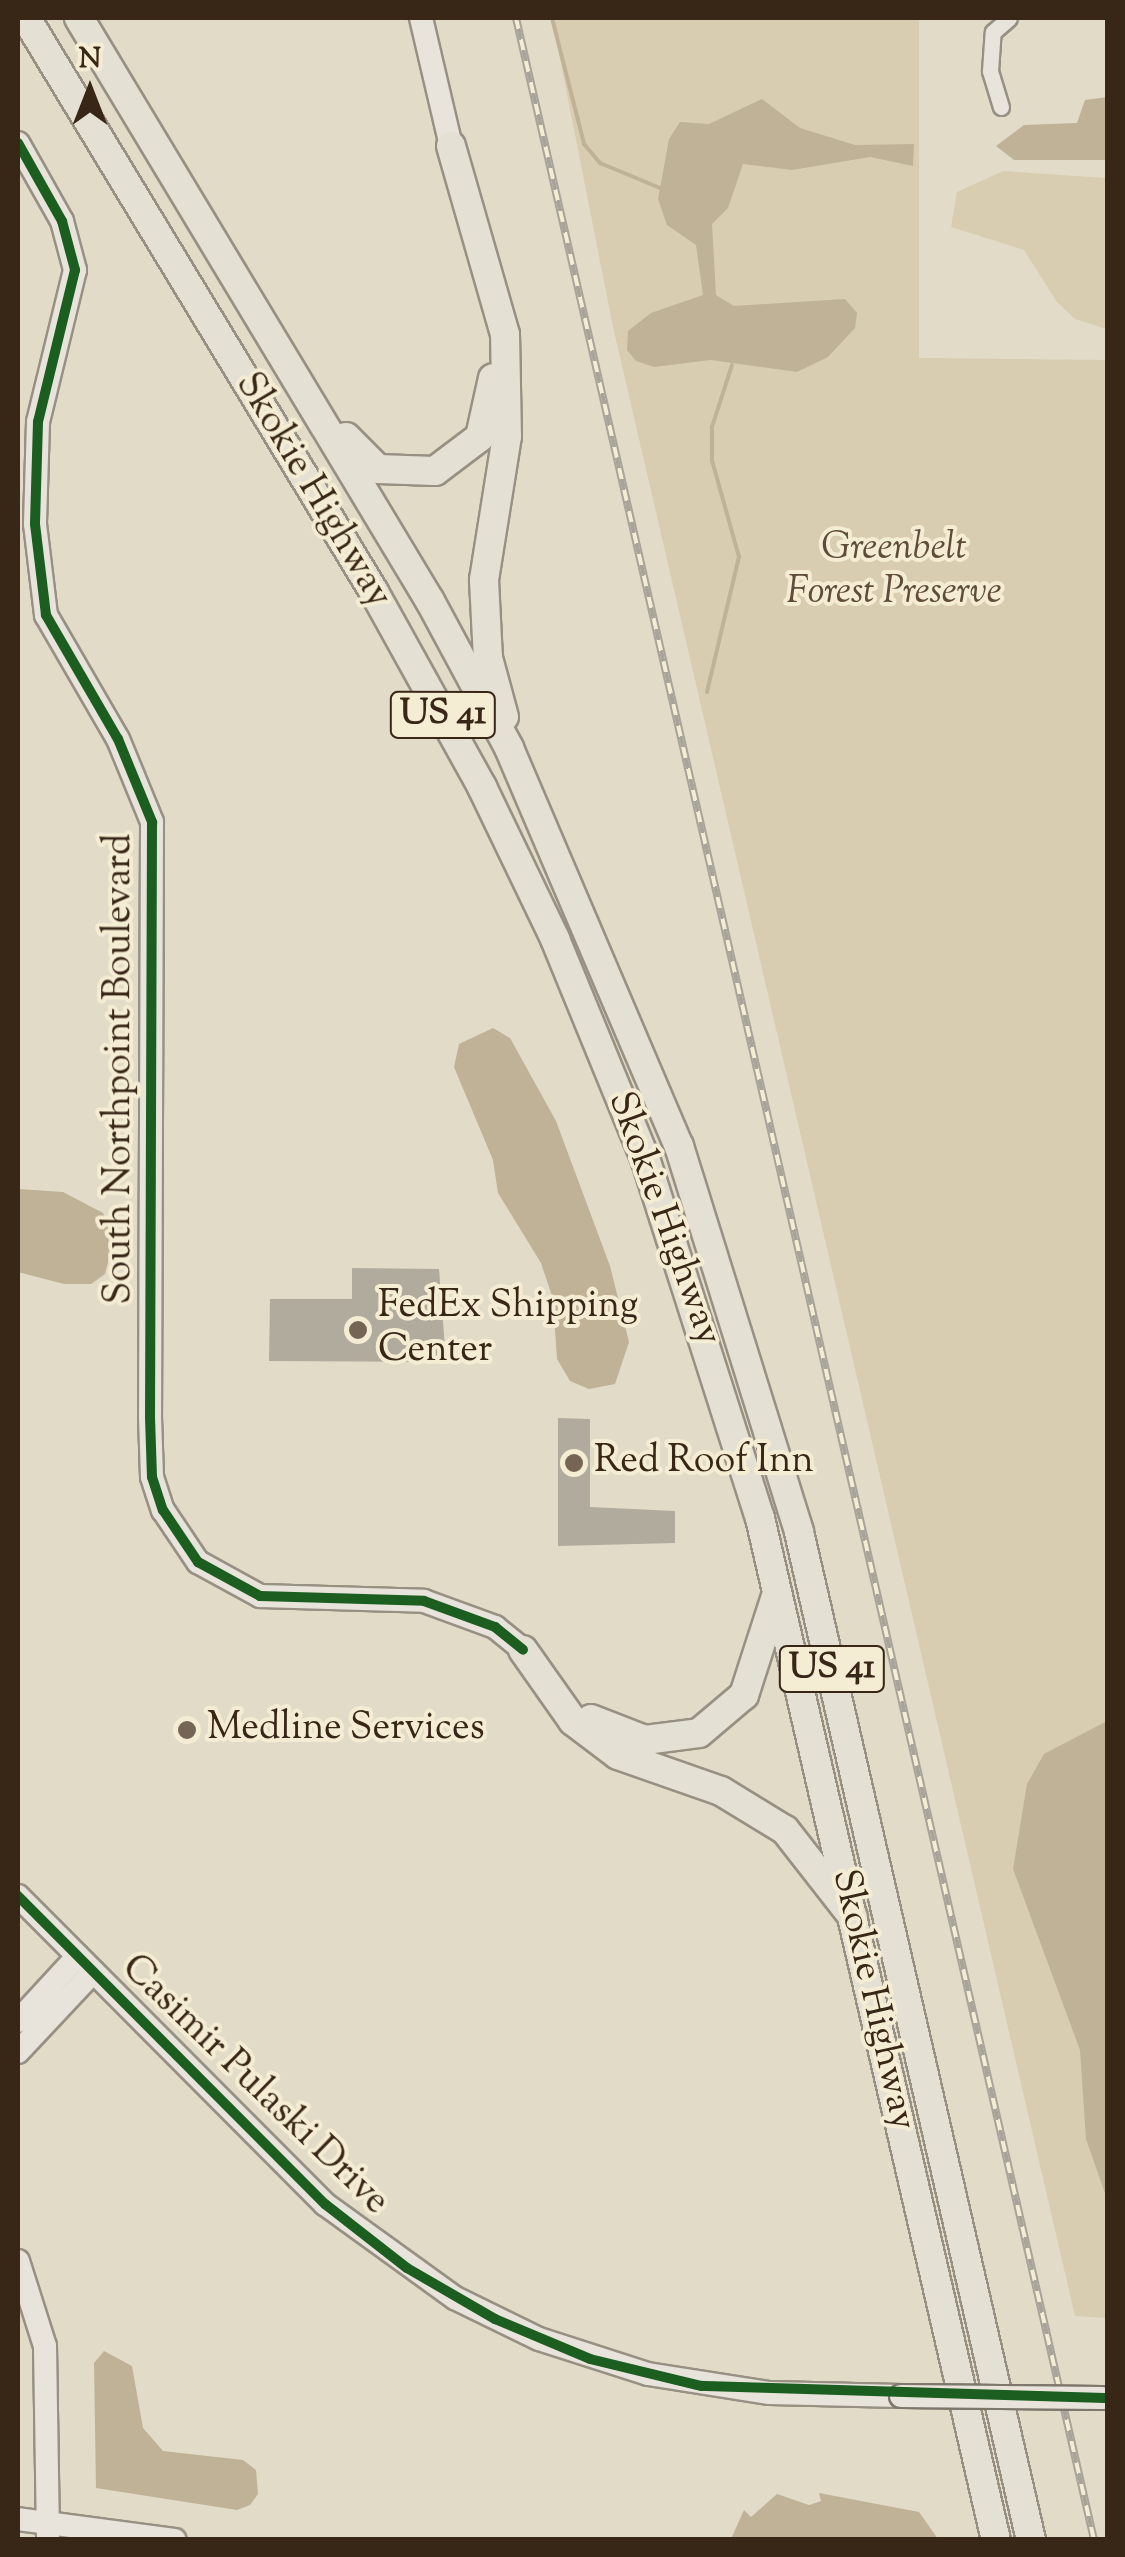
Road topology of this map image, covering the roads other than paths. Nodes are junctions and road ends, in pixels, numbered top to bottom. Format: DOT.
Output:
graph roads {
  1 [pos="26,18"];
  2 [pos="79,18"];
  3 [pos="421,18"];
  4 [pos="1009,18"];
  5 [pos="18,24"];
  6 [pos="1001,107"];
  7 [pos="88,121"];
  8 [pos="18,143"];
  9 [pos="451,146"];
  10 [pos="260,316"];
  11 [pos="541,827"];
  12 [pos="778,1589"];
  13 [pos="523,1650"];
  14 [pos="18,1896"];
  15 [pos="853,1917"];
  16 [pos="86,1964"];
  17 [pos="18,2021"];
  18 [pos="18,2052"];
  19 [pos="18,2261"];
  20 [pos="1105,2398"];
  21 [pos="18,2520"];
  22 [pos="48,2531"];
  23 [pos="175,2540"];
  24 [pos="996,2540"];
  25 [pos="1031,2540"];
  1 -- 7 [label="highway, Skokie Highway / US 41"];
  2 -- 10 [label="highway, Skokie Highway / US 41"];
  3 -- 9 [label="street"];
  4 -- 6 [label="street"];
  5 -- 7 [label="highway"];
  7 -- 12 [label="highway, Skokie Highway / US 41"];
  8 -- 13 [label="street, South Northpoint Boulevard"];
  9 -- 10 [label="highway"];
  9 -- 11 [label="highway"];
  10 -- 11 [label="highway, Skokie Highway / US 41"];
  11 -- 25 [label="highway, Skokie Highway / US 41"];
  12 -- 13 [label="highway"];
  12 -- 15 [label="highway, Skokie Highway / US 41"];
  13 -- 15 [label="highway"];
  14 -- 16 [label="street, Casimir Pulaski Drive"];
  15 -- 24 [label="highway, Skokie Highway / US 41"];
  16 -- 17 [label="street"];
  16 -- 18 [label="street"];
  16 -- 20 [label="street, Casimir Pulaski Drive, bridge"];
  19 -- 22 [label="street"];
  21 -- 22 [label="street"];
  22 -- 23 [label="street"];
}
